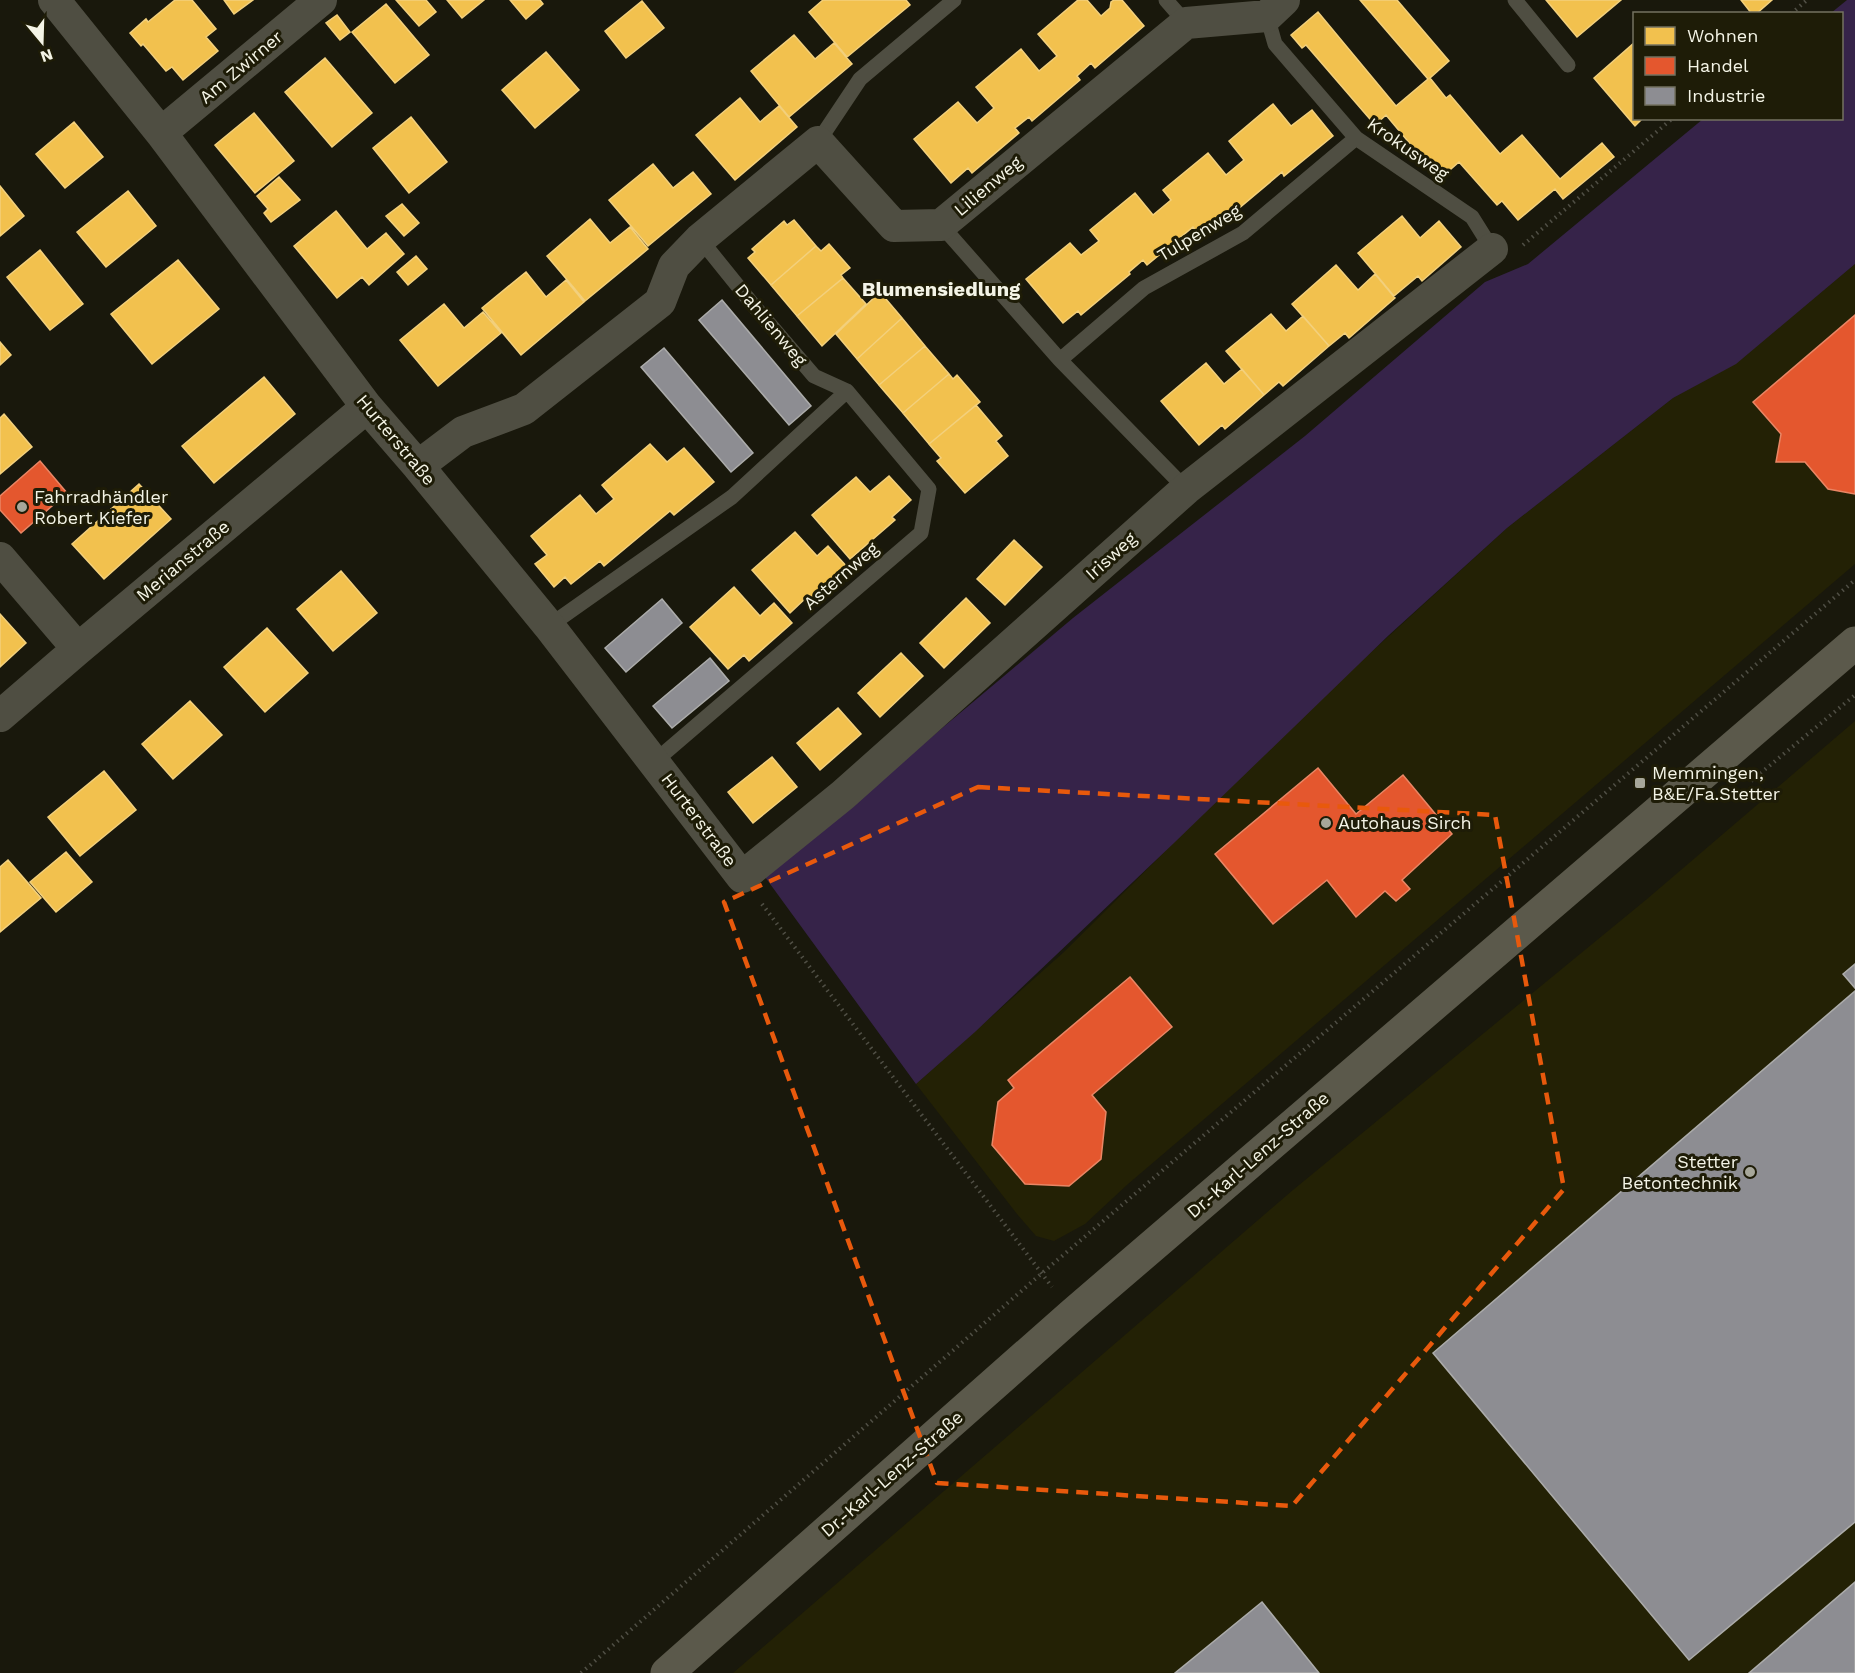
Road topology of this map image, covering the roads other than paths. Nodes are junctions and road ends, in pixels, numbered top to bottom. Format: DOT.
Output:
graph roads {
  1 [pos="54,0"];
  2 [pos="321,0"];
  3 [pos="954,0"];
  4 [pos="1166,0"];
  5 [pos="1515,0"];
  6 [pos="1275,8"];
  7 [pos="1186,23"];
  8 [pos="1568,65"];
  9 [pos="161,133"];
  10 [pos="1356,138"];
  11 [pos="818,142"];
  12 [pos="941,225"];
  13 [pos="700,239"];
  14 [pos="1492,249"];
  15 [pos="1060,360"];
  16 [pos="847,391"];
  17 [pos="367,407"];
  18 [pos="418,466"];
  19 [pos="1186,489"];
  20 [pos="0,558"];
  21 [pos="549,626"];
  22 [pos="1855,643"];
  23 [pos="78,649"];
  24 [pos="0,716"];
  25 [pos="654,762"];
  26 [pos="742,877"];
  27 [pos="667,1673"];
  1 -- 9 [label="street, Hurterstraße"];
  2 -- 9 [label="street, Am Zwirner"];
  3 -- 11 [label="lane"];
  4 -- 7 [label="lane"];
  5 -- 8 [label="lane"];
  6 -- 7 [label="street"];
  6 -- 10 [label="lane, Krokusweg"];
  7 -- 12 [label="street, Lilienweg"];
  9 -- 17 [label="street, Hurterstraße"];
  10 -- 14 [label="lane, Krokusweg"];
  10 -- 15 [label="lane, Tulpenweg"];
  11 -- 12 [label="street, Lilienweg"];
  11 -- 13 [label="street"];
  12 -- 15 [label="lane"];
  13 -- 16 [label="lane, Dahlienweg"];
  13 -- 18 [label="street"];
  14 -- 19 [label="street, Irisweg"];
  15 -- 19 [label="lane"];
  16 -- 21 [label="lane"];
  16 -- 25 [label="lane, Asternweg"];
  17 -- 18 [label="street, Hurterstraße"];
  17 -- 23 [label="street, Merianstraße"];
  18 -- 21 [label="street, Hurterstraße"];
  19 -- 26 [label="street, Irisweg"];
  20 -- 23 [label="street"];
  21 -- 25 [label="street, Hurterstraße"];
  22 -- 27 [label="street, Dr.-Karl-Lenz-Straße"];
  23 -- 24 [label="street, Merianstraße"];
  25 -- 26 [label="street, Hurterstraße"];
}
